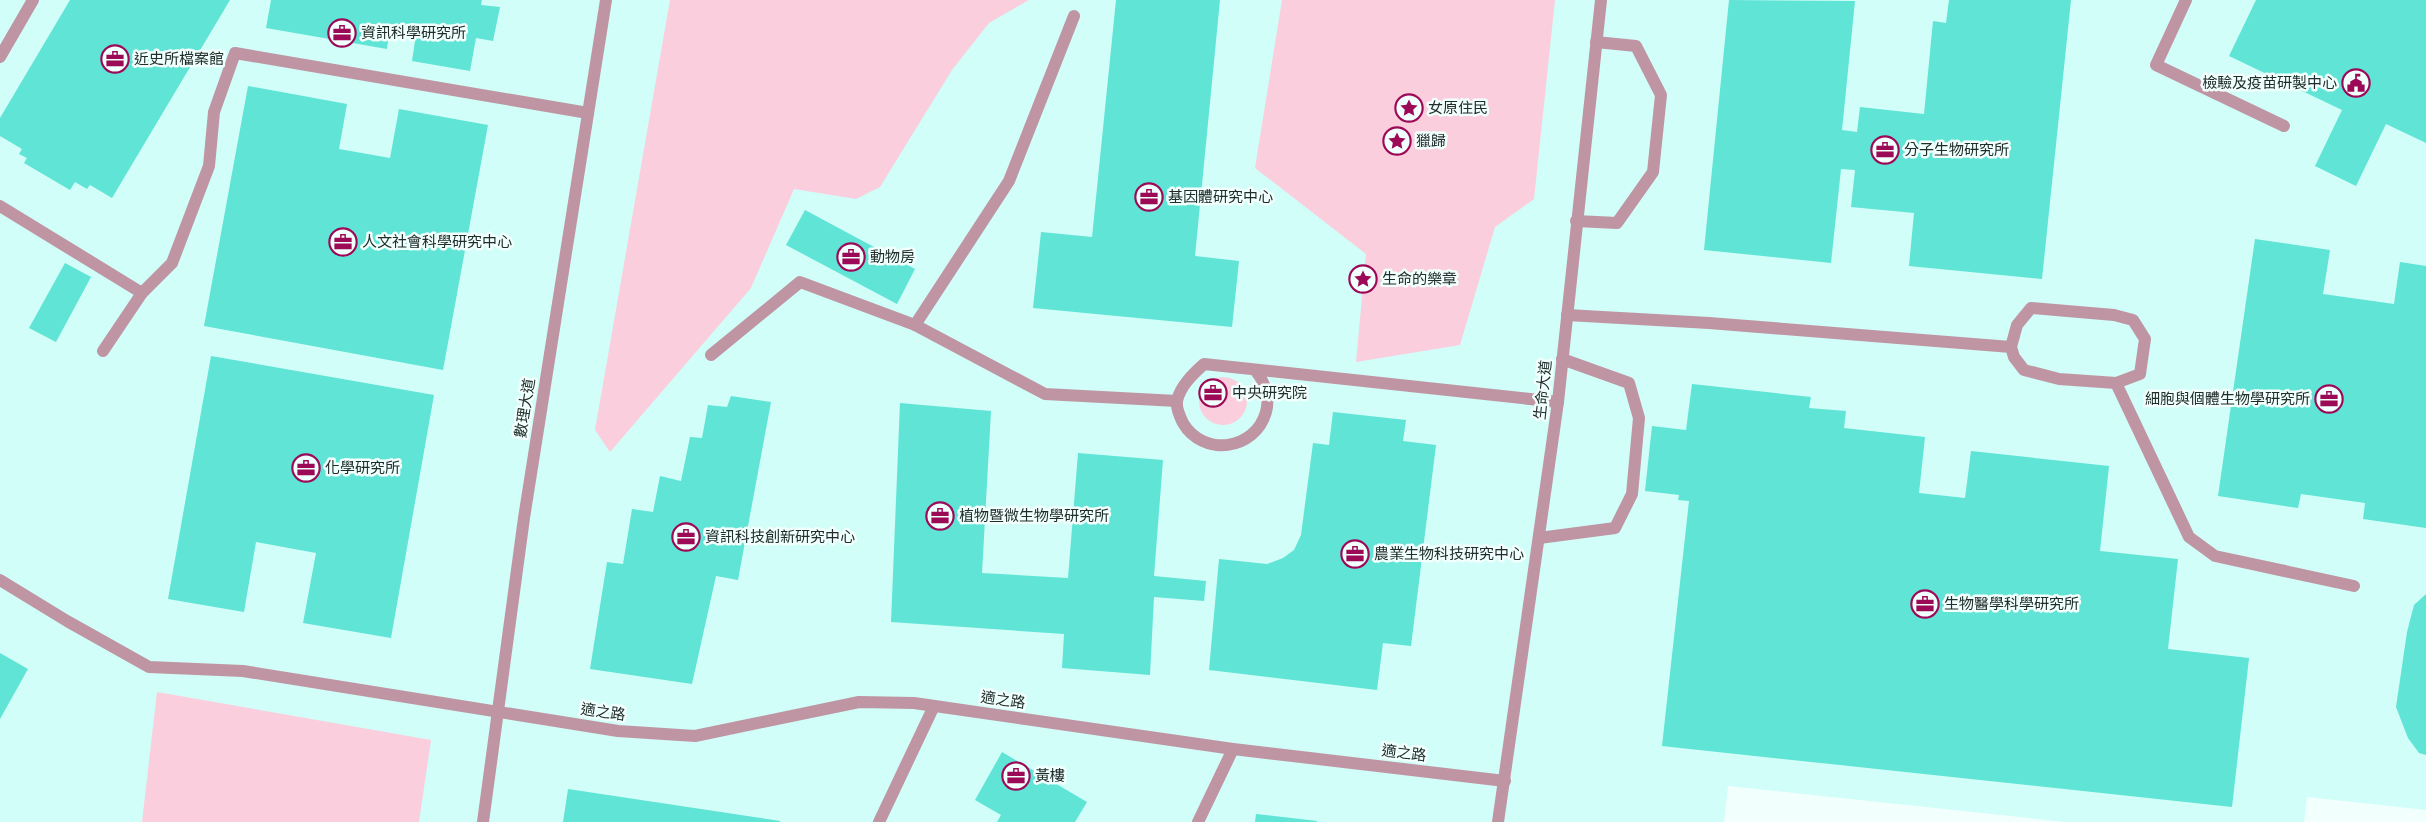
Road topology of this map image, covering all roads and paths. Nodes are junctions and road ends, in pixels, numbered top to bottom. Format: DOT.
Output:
graph roads {
  1 [pos="33,0"];
  2 [pos="606,0"];
  3 [pos="1601,0"];
  4 [pos="2186,0"];
  5 [pos="1074,16"];
  6 [pos="1596,42"];
  7 [pos="0,57"];
  8 [pos="588,113"];
  9 [pos="2284,126"];
  10 [pos="0,206"];
  11 [pos="1576,221"];
  12 [pos="142,292"];
  13 [pos="1567,315"];
  14 [pos="915,324"];
  15 [pos="2011,347"];
  16 [pos="103,351"];
  17 [pos="711,355"];
  18 [pos="1562,359"];
  19 [pos="1255,370"];
  20 [pos="2116,383"];
  21 [pos="1177,401"];
  22 [pos="1558,402"];
  23 [pos="1539,538"];
  24 [pos="0,580"];
  25 [pos="2354,586"];
  26 [pos="934,706"];
  27 [pos="499,713"];
  28 [pos="1233,749"];
  29 [pos="1505,781"];
  30 [pos="482,822"];
  31 [pos="879,822"];
  32 [pos="1198,822"];
  33 [pos="1498,822"];
  34 [pos="1506,822"];
  1 -- 7 [label="street"];
  2 -- 8 [label="street, 數理大道"];
  3 -- 6 [label="street, 生命大道"];
  4 -- 9 [label="street"];
  5 -- 14 [label="street"];
  6 -- 11 [label="street, 生命大道"];
  6 -- 11 [label="street"];
  8 -- 12 [label="street"];
  8 -- 27 [label="street, 數理大道"];
  10 -- 12 [label="street"];
  11 -- 13 [label="street, 生命大道"];
  12 -- 16 [label="street"];
  13 -- 15 [label="street"];
  13 -- 18 [label="street, 生命大道"];
  14 -- 17 [label="street"];
  14 -- 21 [label="street"];
  15 -- 20 [label="street"];
  15 -- 20 [label="street"];
  18 -- 22 [label="street, 生命大道"];
  18 -- 23 [label="street"];
  19 -- 21 [label="street"];
  19 -- 21 [label="street"];
  19 -- 22 [label="street"];
  20 -- 25 [label="street"];
  22 -- 23 [label="street, 生命大道"];
  23 -- 29 [label="street, 生命大道"];
  24 -- 27 [label="street, 適之路"];
  26 -- 27 [label="street, 適之路"];
  26 -- 28 [label="street, 適之路"];
  26 -- 31 [label="street"];
  27 -- 30 [label="street, 數理大道"];
  28 -- 29 [label="street, 適之路"];
  28 -- 32 [label="street"];
  29 -- 33 [label="street, 生命大道"];
  29 -- 34 [label="street, 生命大道"];
}
